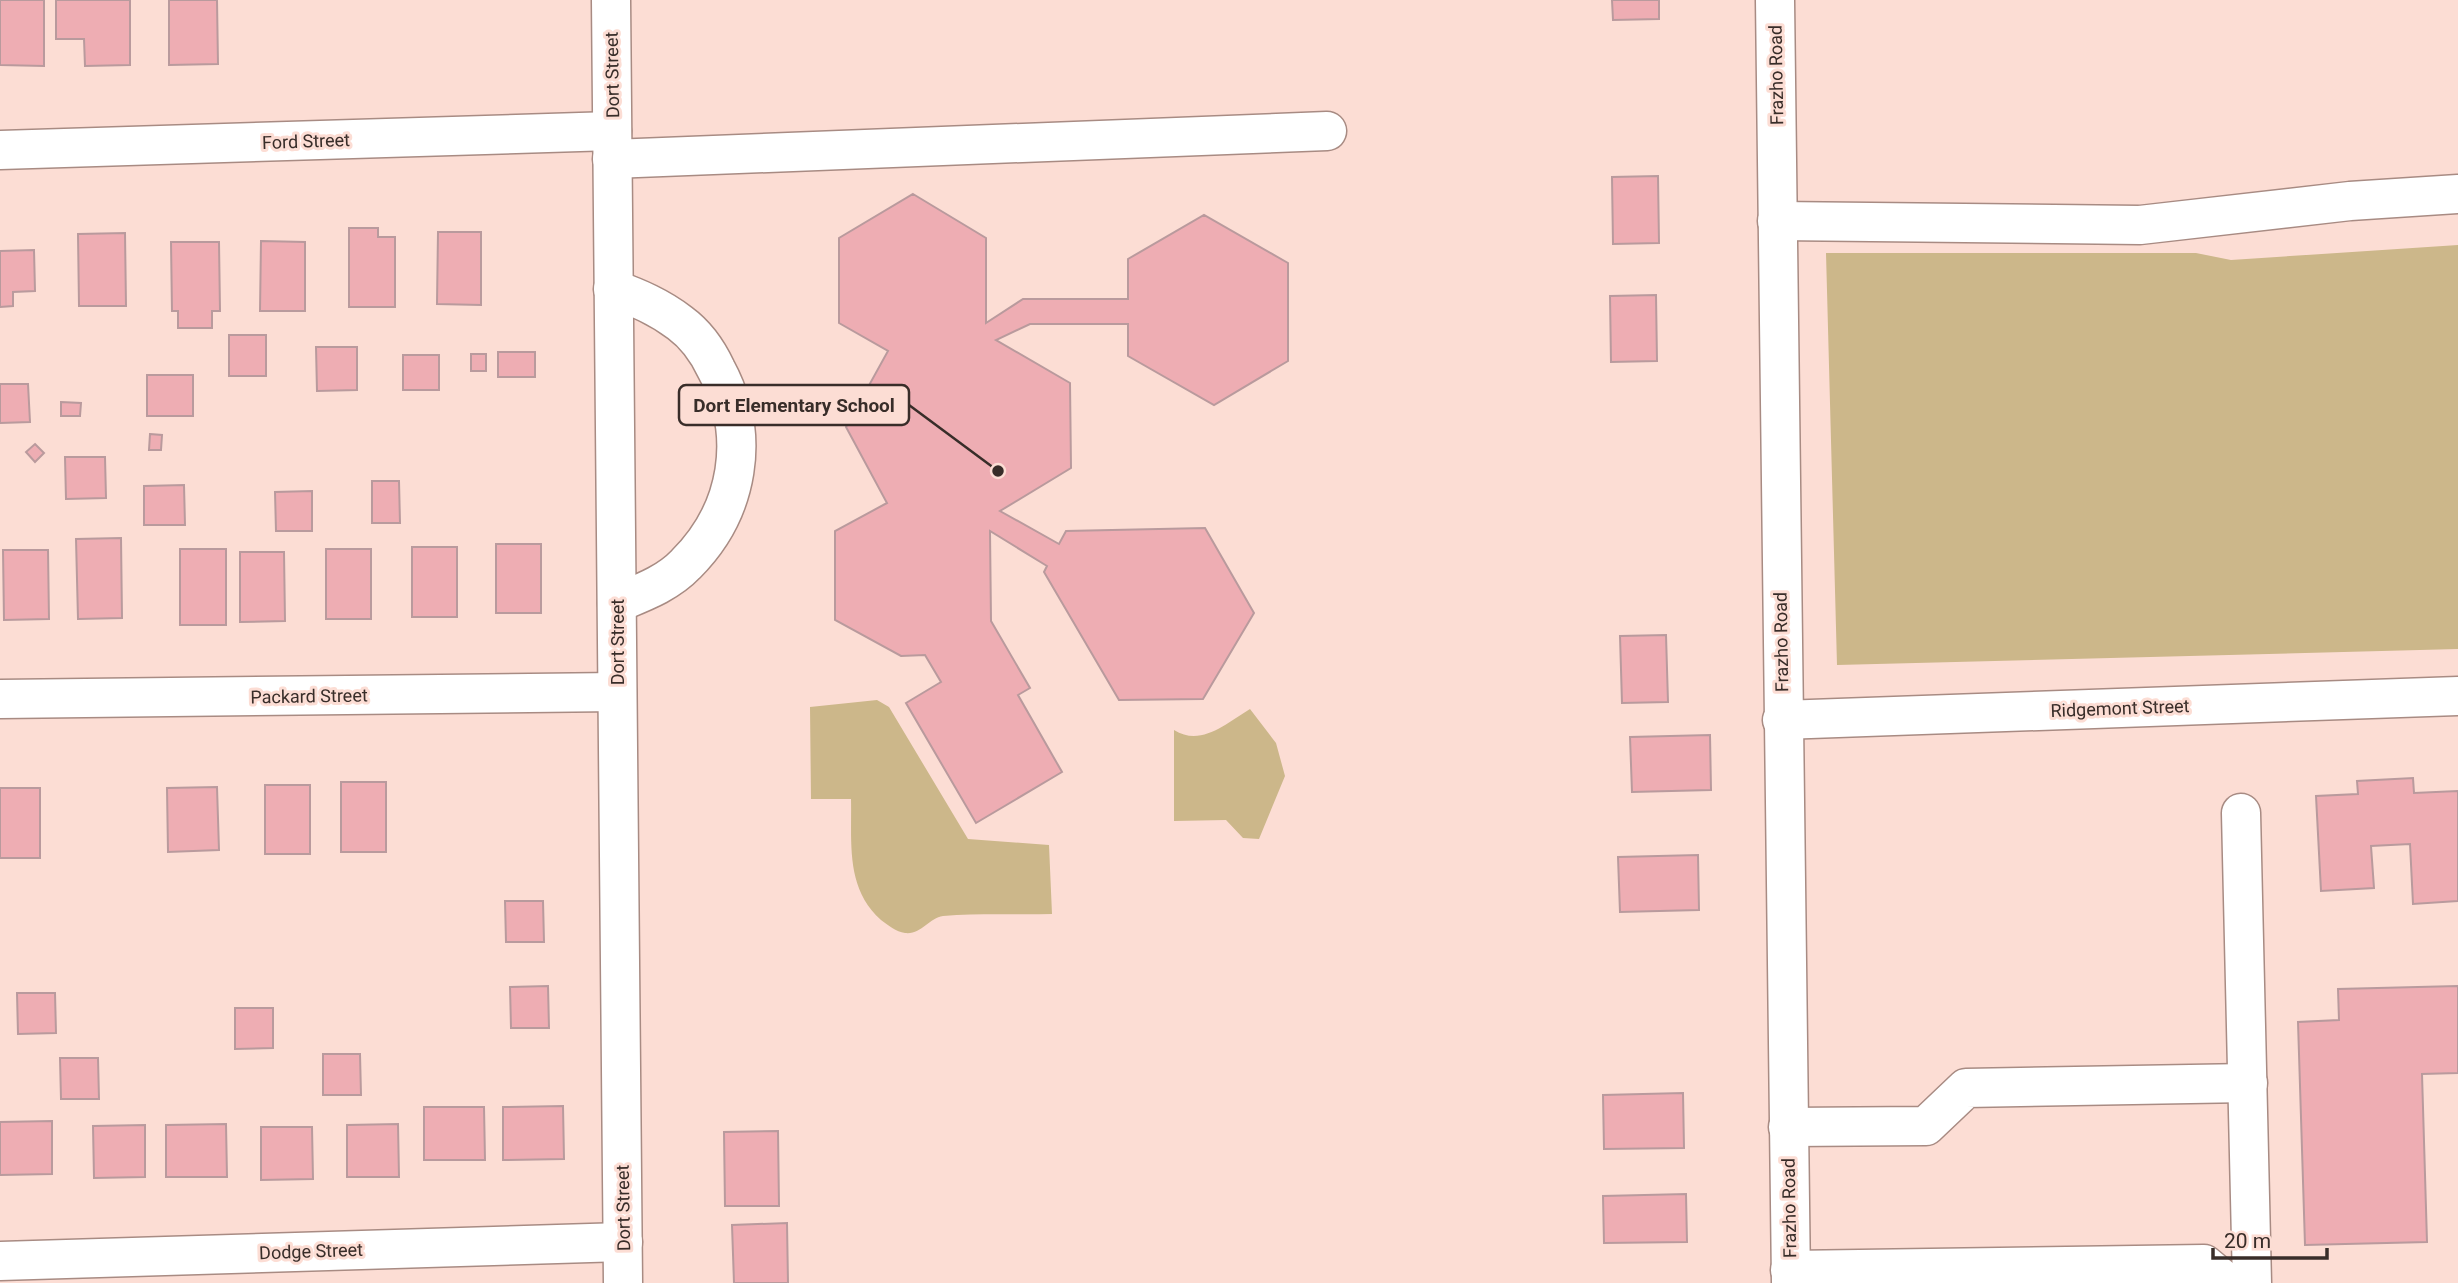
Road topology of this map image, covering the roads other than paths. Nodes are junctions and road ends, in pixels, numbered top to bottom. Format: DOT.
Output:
graph roads {
  1 [pos="611,0"];
  2 [pos="1775,0"];
  3 [pos="1327,131"];
  4 [pos="612,145"];
  5 [pos="0,150"];
  6 [pos="2458,194"];
  7 [pos="1777,221"];
  8 [pos="613,289"];
  9 [pos="617,603"];
  10 [pos="617,692"];
  11 [pos="2458,696"];
  12 [pos="0,699"];
  13 [pos="1782,720"];
  14 [pos="2241,813"];
  15 [pos="2248,1083"];
  16 [pos="1788,1127"];
  17 [pos="623,1242"];
  18 [pos="0,1261"];
  19 [pos="1791,1277"];
  20 [pos="623,1283"];
  21 [pos="2227,1283"];
  22 [pos="2252,1283"];
  1 -- 4 [label="street, Dort Street"];
  2 -- 7 [label="street, Frazho Road"];
  3 -- 4 [label="street, Ford Street"];
  4 -- 5 [label="street, Ford Street"];
  4 -- 8 [label="street, Dort Street"];
  6 -- 7 [label="street"];
  7 -- 13 [label="street, Frazho Road"];
  8 -- 9 [label="street, Dort Street"];
  8 -- 9 [label="street"];
  9 -- 10 [label="street, Dort Street"];
  10 -- 12 [label="street, Packard Street"];
  10 -- 17 [label="street, Dort Street"];
  11 -- 13 [label="street, Ridgemont Street"];
  13 -- 16 [label="street, Frazho Road"];
  14 -- 15 [label="street"];
  15 -- 16 [label="street"];
  15 -- 22 [label="street"];
  16 -- 19 [label="street, Frazho Road"];
  17 -- 18 [label="street, Dodge Street"];
  17 -- 20 [label="street, Dort Street"];
  19 -- 21 [label="street"];
}
